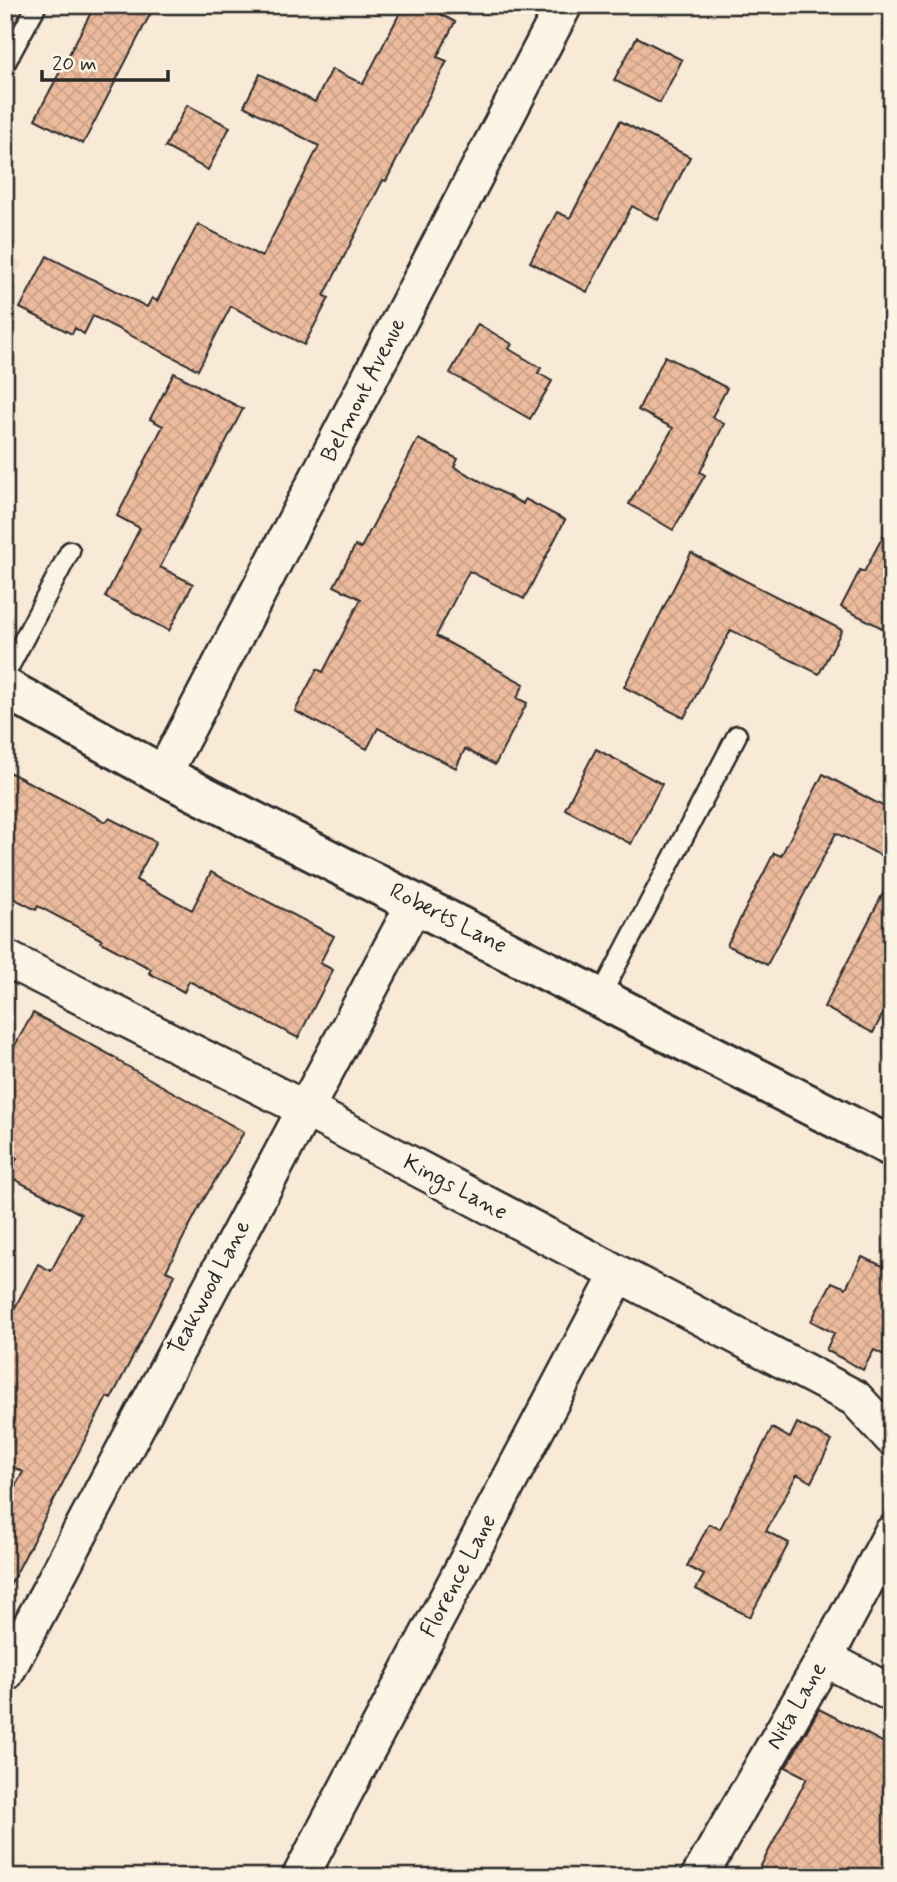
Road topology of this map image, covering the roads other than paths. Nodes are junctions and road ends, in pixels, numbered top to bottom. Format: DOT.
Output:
graph roads {
  1 [pos="37,5"];
  2 [pos="564,5"];
  3 [pos="5,64"];
  4 [pos="70,551"];
  5 [pos="5,675"];
  6 [pos="5,688"];
  7 [pos="737,735"];
  8 [pos="163,775"];
  9 [pos="415,903"];
  10 [pos="7,962"];
  11 [pos="600,997"];
  12 [pos="305,1109"];
  13 [pos="892,1147"];
  14 [pos="618,1275"];
  15 [pos="892,1438"];
  16 [pos="892,1533"];
  17 [pos="825,1658"];
  18 [pos="5,1674"];
  19 [pos="892,1694"];
  20 [pos="300,1877"];
  21 [pos="699,1877"];
  1 -- 3 [label="lane"];
  2 -- 8 [label="street, Belmont Avenue"];
  4 -- 5 [label="lane"];
  6 -- 8 [label="main road, Roberts Lane"];
  7 -- 11 [label="lane"];
  8 -- 9 [label="main road, Roberts Lane"];
  9 -- 11 [label="main road, Roberts Lane"];
  9 -- 12 [label="street, Teakwood Lane"];
  10 -- 12 [label="street, Kings Lane"];
  11 -- 13 [label="main road, Roberts Lane"];
  12 -- 14 [label="street, Kings Lane"];
  12 -- 18 [label="street, Teakwood Lane"];
  14 -- 15 [label="street, Kings Lane"];
  14 -- 20 [label="street, Florence Lane"];
  16 -- 17 [label="street, Nita Lane"];
  17 -- 19 [label="street"];
  17 -- 21 [label="street, Nita Lane"];
}
